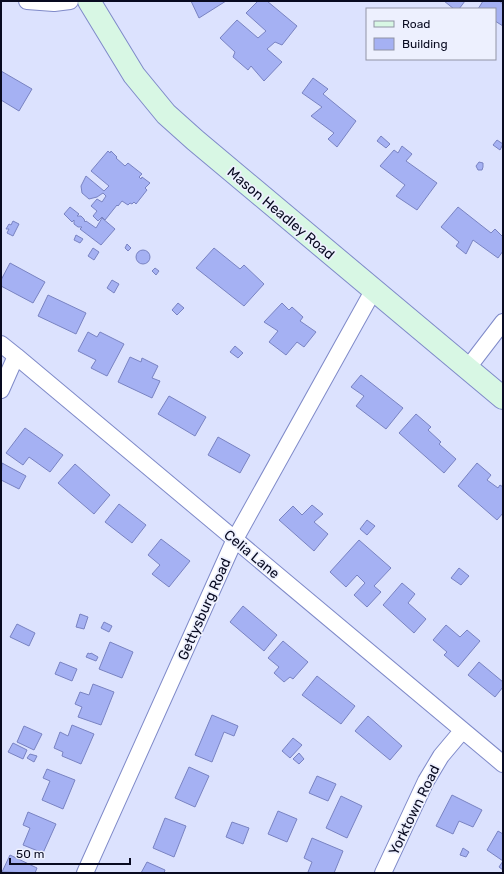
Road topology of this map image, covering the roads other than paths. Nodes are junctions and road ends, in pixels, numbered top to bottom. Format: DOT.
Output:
graph roads {
  1 [pos="27,1"];
  2 [pos="70,1"];
  3 [pos="89,1"];
  4 [pos="373,291"];
  5 [pos="503,322"];
  6 [pos="1,344"];
  7 [pos="16,356"];
  8 [pos="467,369"];
  9 [pos="1,390"];
  10 [pos="503,398"];
  11 [pos="235,539"];
  12 [pos="462,731"];
  13 [pos="503,764"];
  14 [pos="85,873"];
  15 [pos="383,873"];
  1 -- 2 [label="street"];
  3 -- 4 [label="main road, Mason Headley Road"];
  4 -- 8 [label="main road, Mason Headley Road"];
  4 -- 11 [label="street, Gettysburg Road"];
  5 -- 8 [label="street"];
  6 -- 7 [label="street, Celia Lane"];
  7 -- 9 [label="street"];
  7 -- 11 [label="street, Celia Lane"];
  8 -- 10 [label="main road, Mason Headley Road"];
  11 -- 12 [label="street, Celia Lane"];
  11 -- 14 [label="street, Gettysburg Road"];
  12 -- 13 [label="street, Celia Lane"];
  12 -- 15 [label="street, Yorktown Road"];
}
